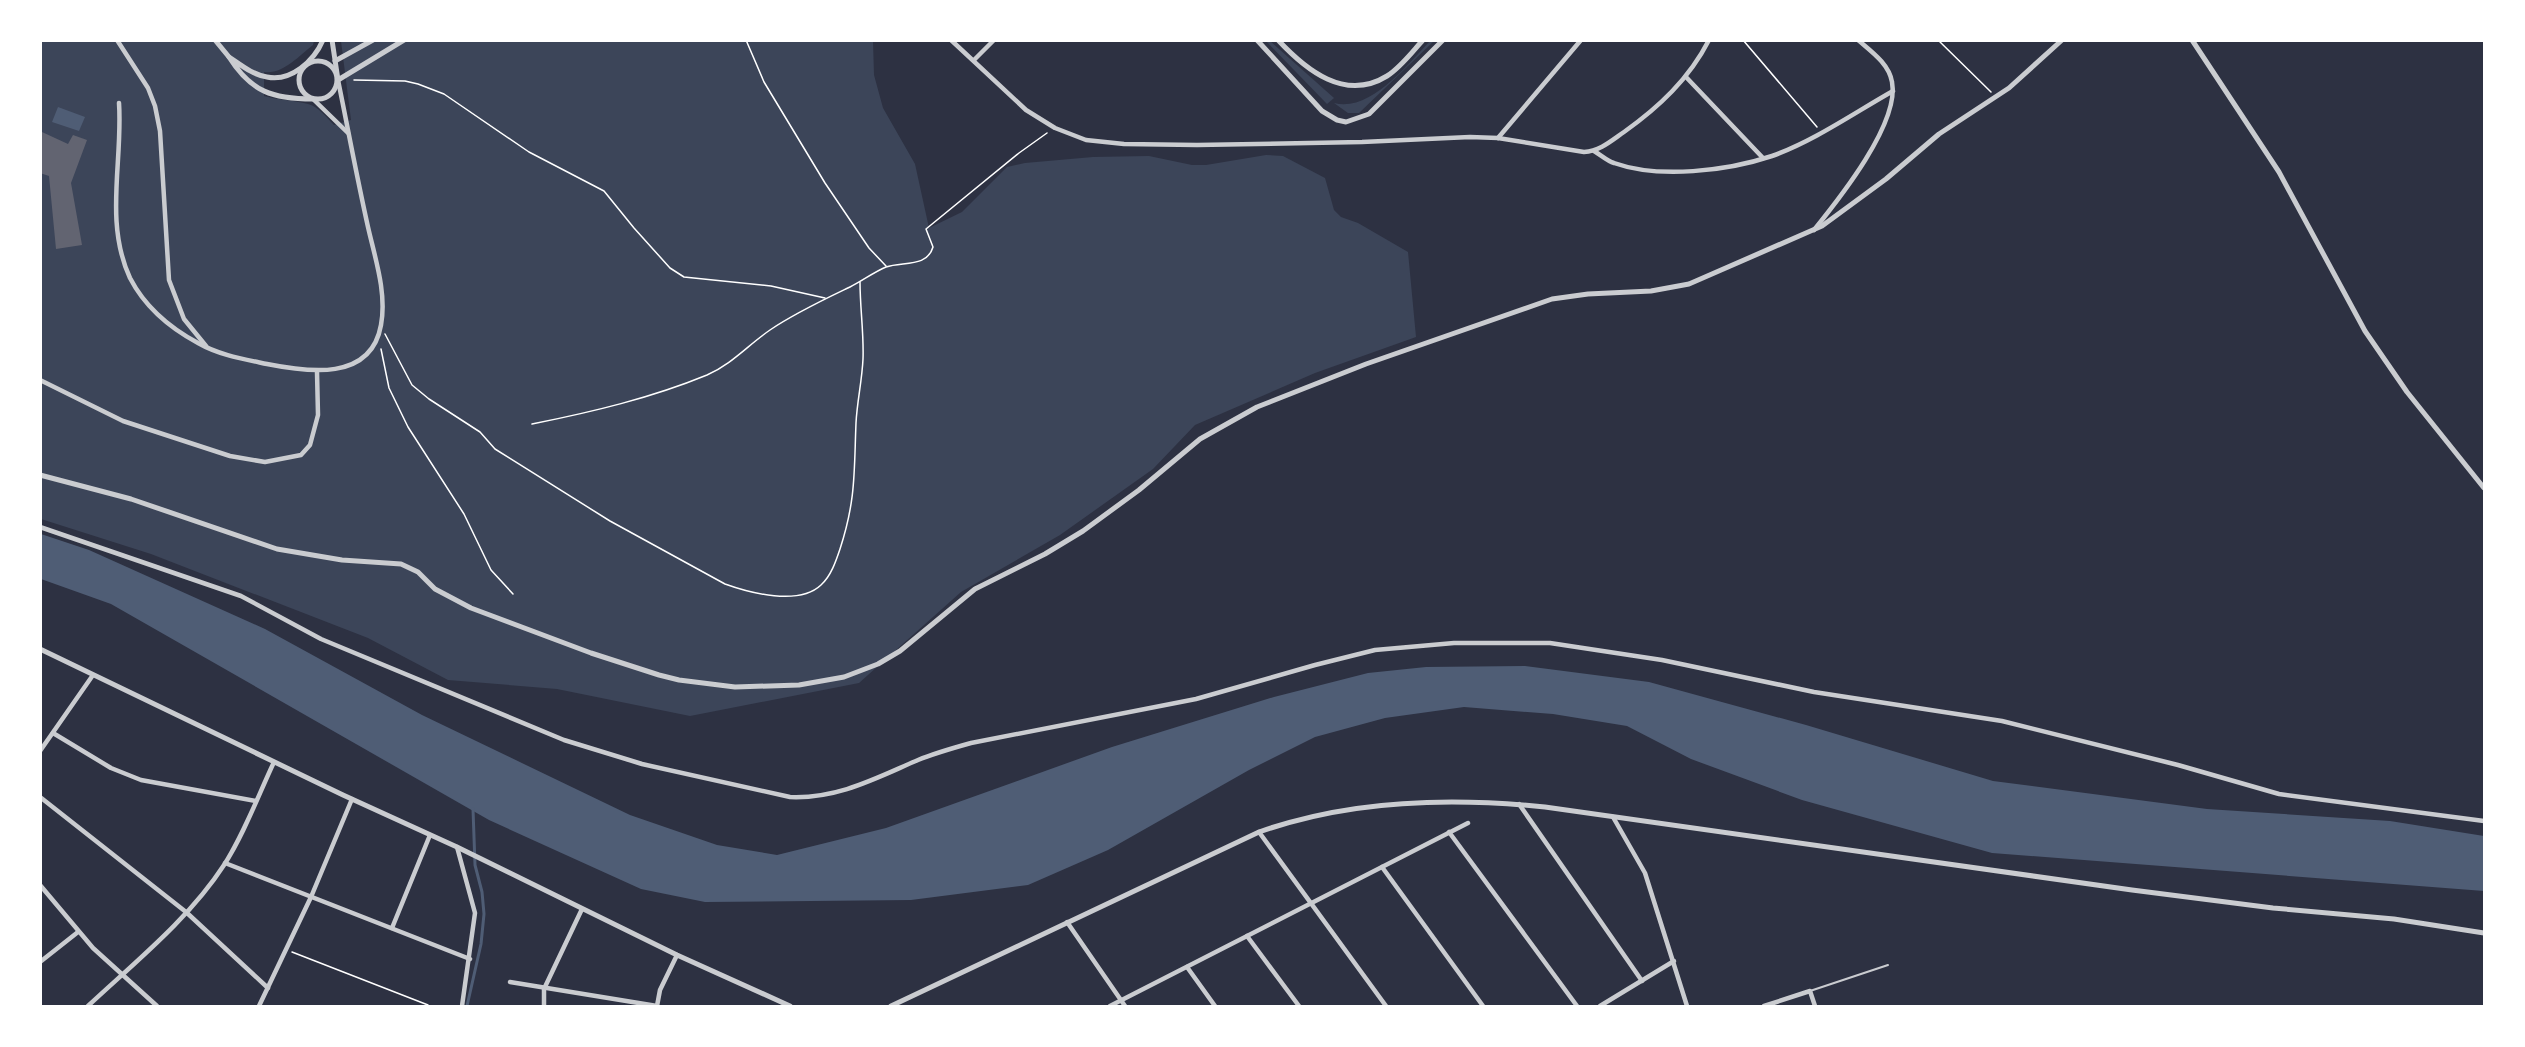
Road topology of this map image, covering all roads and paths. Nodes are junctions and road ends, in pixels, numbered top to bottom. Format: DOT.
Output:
graph roads {
  1 [pos="117,40"];
  2 [pos="215,40"];
  3 [pos="323,40"];
  4 [pos="332,40"];
  5 [pos="373,40"];
  6 [pos="404,40"];
  7 [pos="746,40"];
  8 [pos="951,40"];
  9 [pos="994,40"];
  10 [pos="1257,40"];
  11 [pos="1278,40"];
  12 [pos="1423,40"];
  13 [pos="1443,40"];
  14 [pos="1581,40"];
  15 [pos="1709,40"];
  16 [pos="1743,40"];
  17 [pos="1858,40"];
  18 [pos="1938,40"];
  19 [pos="2062,40"];
  20 [pos="2192,40"];
  21 [pos="229,57"];
  22 [pos="974,60"];
  23 [pos="335,61"];
  24 [pos="308,64"];
  25 [pos="1686,77"];
  26 [pos="338,80"];
  27 [pos="1893,91"];
  28 [pos="1996,97"];
  29 [pos="313,99"];
  30 [pos="119,103"];
  31 [pos="1055,128"];
  32 [pos="1821,131"];
  33 [pos="348,133"];
  34 [pos="1498,138"];
  35 [pos="1594,152"];
  36 [pos="1763,158"];
  37 [pos="1814,230"];
  38 [pos="887,267"];
  39 [pos="860,282"];
  40 [pos="827,298"];
  41 [pos="381,326"];
  42 [pos="378,335"];
  43 [pos="207,348"];
  44 [pos="317,372"];
  45 [pos="40,380"];
  46 [pos="532,424"];
  47 [pos="40,475"];
  48 [pos="2484,488"];
  49 [pos="40,527"];
  50 [pos="513,594"];
  51 [pos="40,649"];
  52 [pos="93,675"];
  53 [pos="53,733"];
  54 [pos="40,751"];
  55 [pos="274,762"];
  56 [pos="40,797"];
  57 [pos="352,799"];
  58 [pos="256,801"];
  59 [pos="1519,804"];
  60 [pos="1613,817"];
  61 [pos="2484,821"];
  62 [pos="1468,823"];
  63 [pos="1259,832"];
  64 [pos="1449,832"];
  65 [pos="430,835"];
  66 [pos="457,847"];
  67 [pos="225,863"];
  68 [pos="1382,867"];
  69 [pos="40,885"];
  70 [pos="311,897"];
  71 [pos="1311,904"];
  72 [pos="582,909"];
  73 [pos="186,912"];
  74 [pos="1067,922"];
  75 [pos="392,928"];
  76 [pos="78,933"];
  77 [pos="2484,933"];
  78 [pos="1247,936"];
  79 [pos="287,950"];
  80 [pos="677,955"];
  81 [pos="470,959"];
  82 [pos="1674,961"];
  83 [pos="40,962"];
  84 [pos="1888,965"];
  85 [pos="1187,967"];
  86 [pos="122,975"];
  87 [pos="1642,981"];
  88 [pos="510,982"];
  89 [pos="268,987"];
  90 [pos="543,989"];
  91 [pos="1810,991"];
  92 [pos="1123,1004"];
  93 [pos="428,1005"];
  94 [pos="88,1006"];
  95 [pos="157,1006"];
  96 [pos="259,1006"];
  97 [pos="462,1006"];
  98 [pos="544,1006"];
  99 [pos="657,1006"];
  100 [pos="790,1006"];
  101 [pos="891,1006"];
  102 [pos="1110,1006"];
  103 [pos="1215,1006"];
  104 [pos="1299,1006"];
  105 [pos="1386,1006"];
  106 [pos="1483,1006"];
  107 [pos="1577,1006"];
  108 [pos="1600,1006"];
  109 [pos="1688,1006"];
  110 [pos="1764,1006"];
  111 [pos="1815,1006"];
  1 -- 43 [label="street"];
  2 -- 21 [label="street"];
  3 -- 24 [label="street"];
  4 -- 23 [label="street"];
  5 -- 23 [label="street"];
  6 -- 26 [label="street"];
  7 -- 38 [label="path"];
  8 -- 22 [label="street"];
  9 -- 22 [label="street"];
  10 -- 13 [label="street"];
  11 -- 12 [label="street"];
  14 -- 34 [label="street"];
  15 -- 25 [label="street"];
  16 -- 32 [label="path"];
  17 -- 27 [label="street"];
  18 -- 28 [label="path"];
  19 -- 28 [label="street"];
  20 -- 48 [label="street"];
  21 -- 24 [label="street"];
  21 -- 29 [label="street"];
  22 -- 31 [label="street"];
  23 -- 26 [label="street"];
  24 -- 26 [label="street"];
  24 -- 29 [label="street"];
  25 -- 35 [label="street"];
  25 -- 36 [label="street"];
  26 -- 29 [label="street"];
  26 -- 33 [label="street"];
  26 -- 40 [label="path"];
  27 -- 32 [label="street"];
  27 -- 37 [label="street"];
  28 -- 37 [label="street"];
  29 -- 33 [label="street"];
  30 -- 43 [label="street"];
  31 -- 34 [label="street"];
  31 -- 38 [label="path"];
  32 -- 36 [label="street"];
  33 -- 41 [label="street"];
  34 -- 35 [label="street"];
  35 -- 36 [label="street"];
  37 -- 47 [label="street"];
  38 -- 39 [label="path"];
  39 -- 40 [label="path"];
  39 -- 41 [label="path"];
  40 -- 46 [label="path"];
  41 -- 42 [label="street"];
  42 -- 44 [label="street"];
  42 -- 50 [label="path"];
  43 -- 44 [label="street"];
  44 -- 45 [label="street"];
  49 -- 61 [label="street"];
  51 -- 52 [label="street"];
  52 -- 53 [label="street"];
  52 -- 55 [label="street"];
  53 -- 54 [label="street"];
  53 -- 58 [label="street"];
  55 -- 57 [label="street"];
  55 -- 58 [label="street"];
  56 -- 73 [label="street"];
  57 -- 65 [label="street"];
  57 -- 70 [label="street"];
  58 -- 67 [label="street"];
  59 -- 60 [label="street"];
  59 -- 63 [label="street"];
  59 -- 87 [label="street"];
  60 -- 77 [label="street"];
  60 -- 82 [label="street"];
  62 -- 64 [label="street"];
  63 -- 71 [label="street"];
  63 -- 74 [label="street"];
  64 -- 68 [label="street"];
  64 -- 107 [label="street"];
  65 -- 66 [label="street"];
  65 -- 75 [label="street"];
  66 -- 72 [label="street"];
  66 -- 81 [label="street"];
  67 -- 70 [label="street"];
  67 -- 73 [label="street"];
  68 -- 71 [label="street"];
  68 -- 106 [label="street"];
  69 -- 76 [label="street"];
  70 -- 75 [label="street"];
  70 -- 79 [label="street"];
  71 -- 78 [label="street"];
  71 -- 105 [label="street"];
  72 -- 80 [label="street"];
  72 -- 90 [label="street"];
  73 -- 86 [label="street"];
  73 -- 89 [label="street"];
  74 -- 92 [label="street"];
  74 -- 101 [label="street"];
  75 -- 81 [label="street"];
  76 -- 83 [label="street"];
  76 -- 86 [label="street"];
  78 -- 85 [label="street"];
  78 -- 104 [label="street"];
  79 -- 89 [label="street"];
  79 -- 93 [label="path"];
  80 -- 99 [label="street"];
  80 -- 100 [label="street"];
  81 -- 97 [label="street"];
  82 -- 87 [label="street"];
  82 -- 109 [label="street"];
  84 -- 91 [label="lane"];
  85 -- 92 [label="street"];
  85 -- 103 [label="street"];
  86 -- 94 [label="street"];
  86 -- 95 [label="street"];
  87 -- 108 [label="street"];
  88 -- 90 [label="street"];
  89 -- 96 [label="street"];
  90 -- 98 [label="street"];
  90 -- 99 [label="street"];
  91 -- 110 [label="street"];
  91 -- 111 [label="street"];
  92 -- 102 [label="street"];
}
